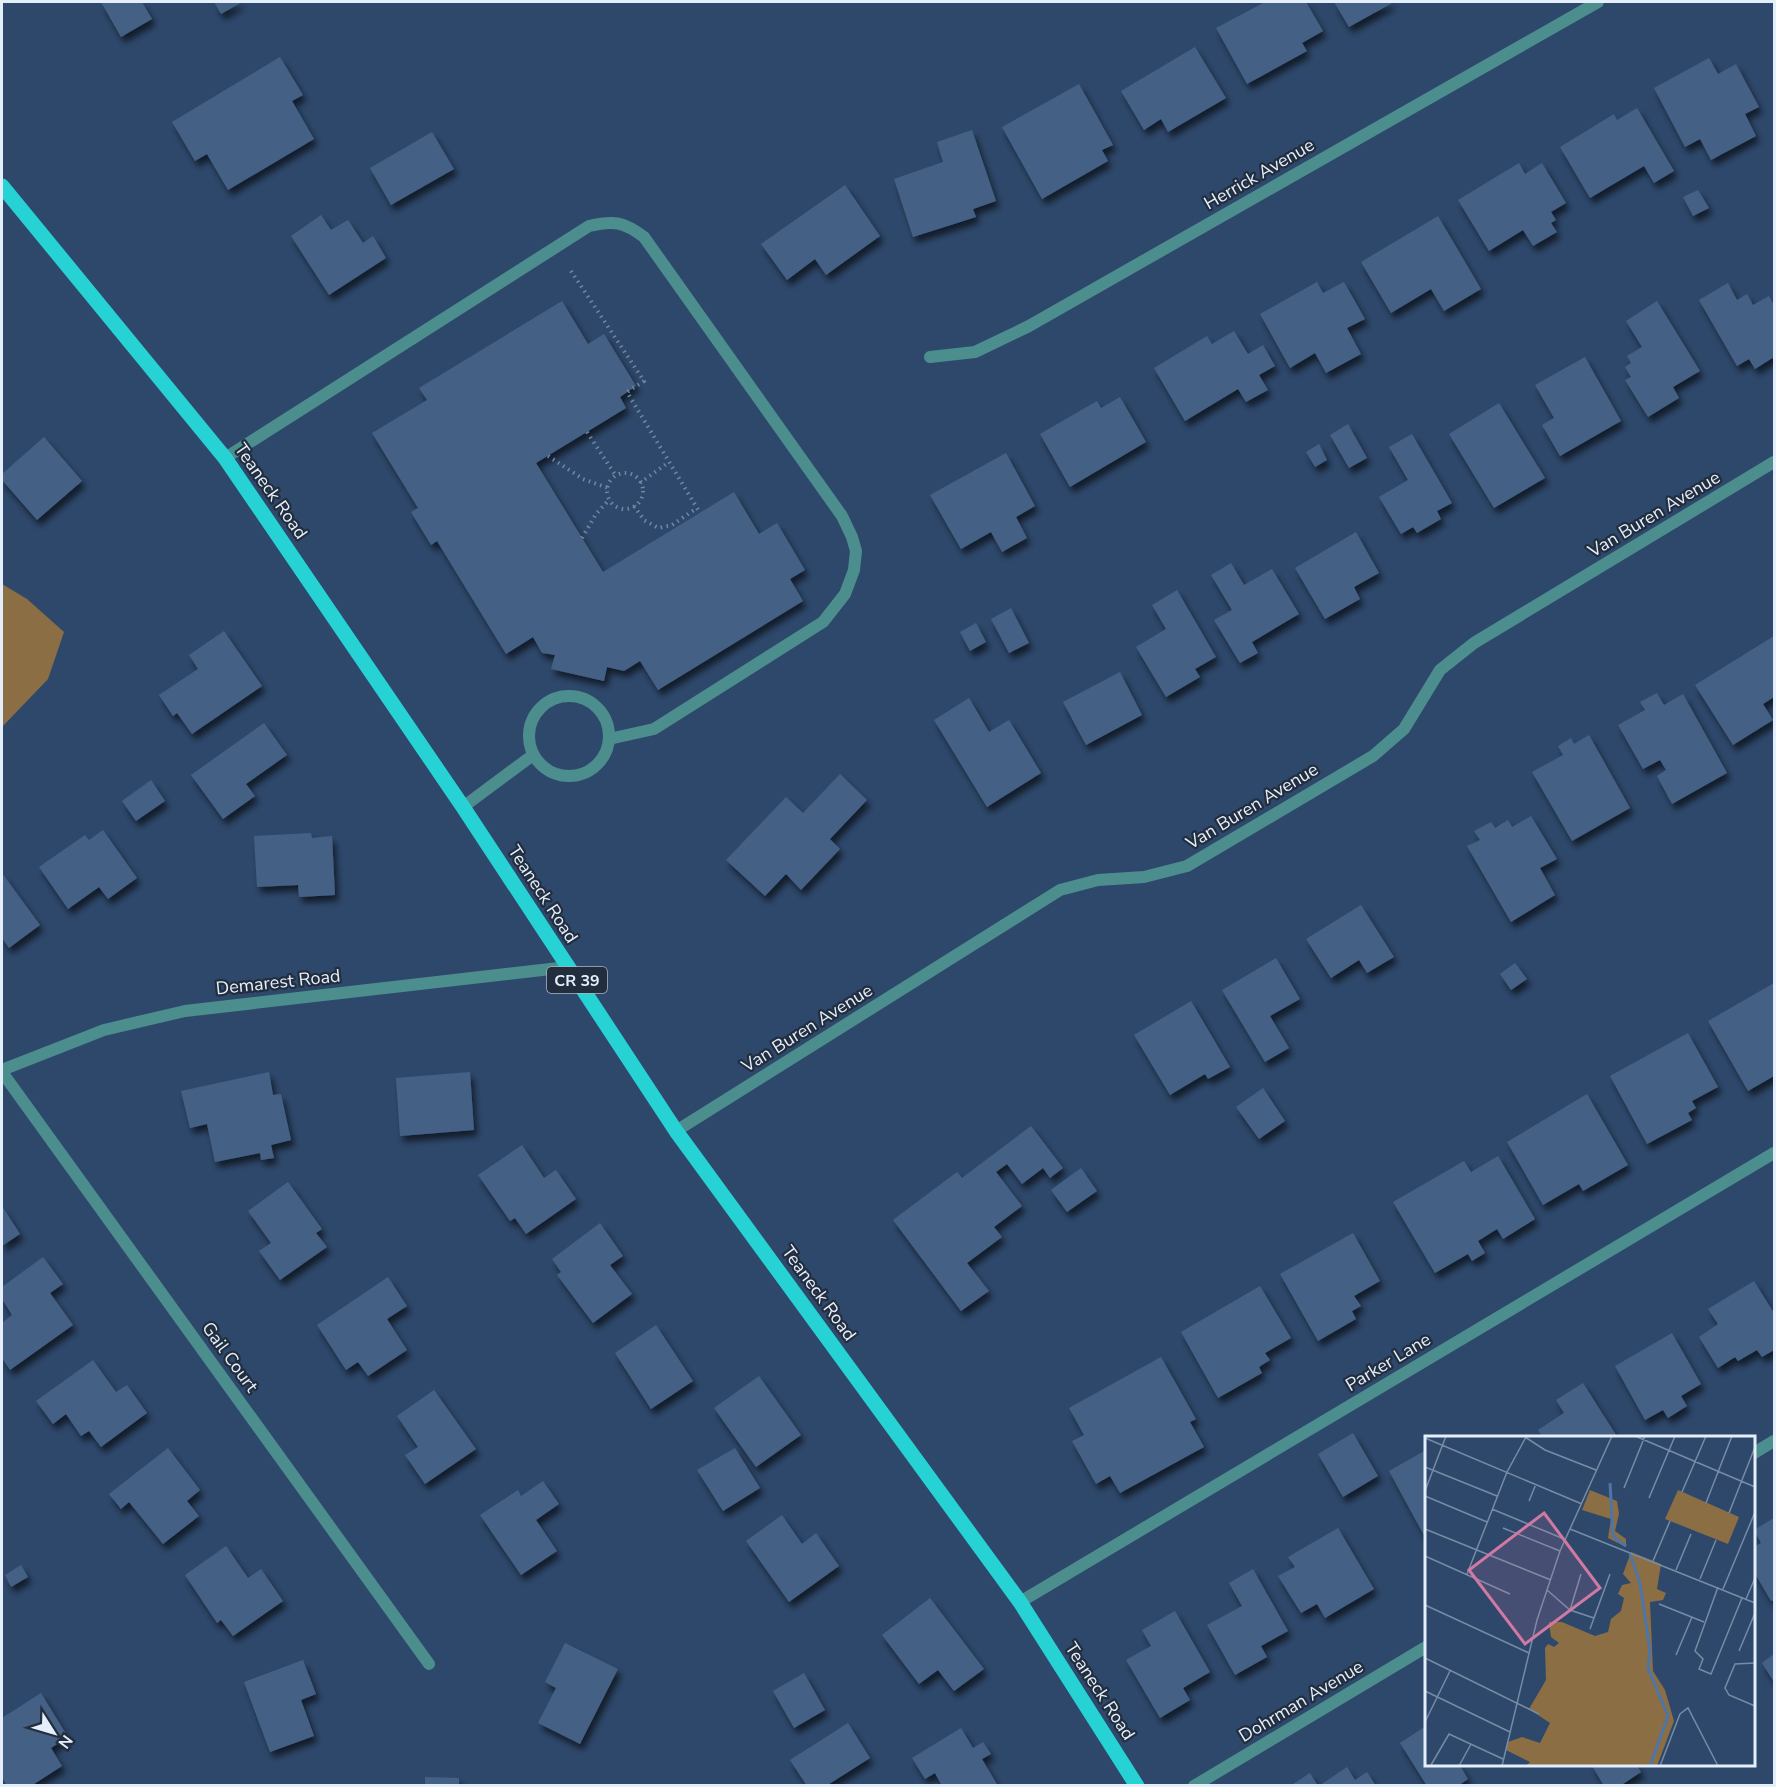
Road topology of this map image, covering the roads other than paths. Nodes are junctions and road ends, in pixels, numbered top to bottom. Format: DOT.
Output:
graph roads {
  1 [pos="1598,2"];
  2 [pos="2,186"];
  3 [pos="930,357"];
  4 [pos="225,458"];
  5 [pos="1774,462"];
  6 [pos="609,739"];
  7 [pos="533,755"];
  8 [pos="463,807"];
  9 [pos="568,967"];
  10 [pos="2,1071"];
  11 [pos="676,1131"];
  12 [pos="1774,1154"];
  13 [pos="1774,1441"];
  14 [pos="1755,1452"];
  15 [pos="1020,1602"];
  16 [pos="1425,1648"];
  17 [pos="429,1664"];
  18 [pos="1137,1785"];
  19 [pos="1194,1785"];
  1 -- 3 [label="street, Herrick Avenue"];
  2 -- 4 [label="main road, Teaneck Road / CR 39"];
  4 -- 6 [label="street"];
  4 -- 8 [label="main road, Teaneck Road / CR 39"];
  5 -- 11 [label="street, Van Buren Avenue"];
  6 -- 7 [label="street"];
  6 -- 7 [label="street"];
  7 -- 8 [label="street"];
  8 -- 9 [label="main road, Teaneck Road / CR 39"];
  9 -- 10 [label="street, Demarest Road"];
  9 -- 11 [label="main road, Teaneck Road / CR 39"];
  10 -- 17 [label="street, Gail Court"];
  11 -- 15 [label="main road, Teaneck Road / CR 39"];
  12 -- 15 [label="street, Parker Lane"];
  13 -- 14 [label="street"];
  15 -- 18 [label="main road, Teaneck Road / CR 39"];
  16 -- 19 [label="street, Dohrman Avenue"];
}
